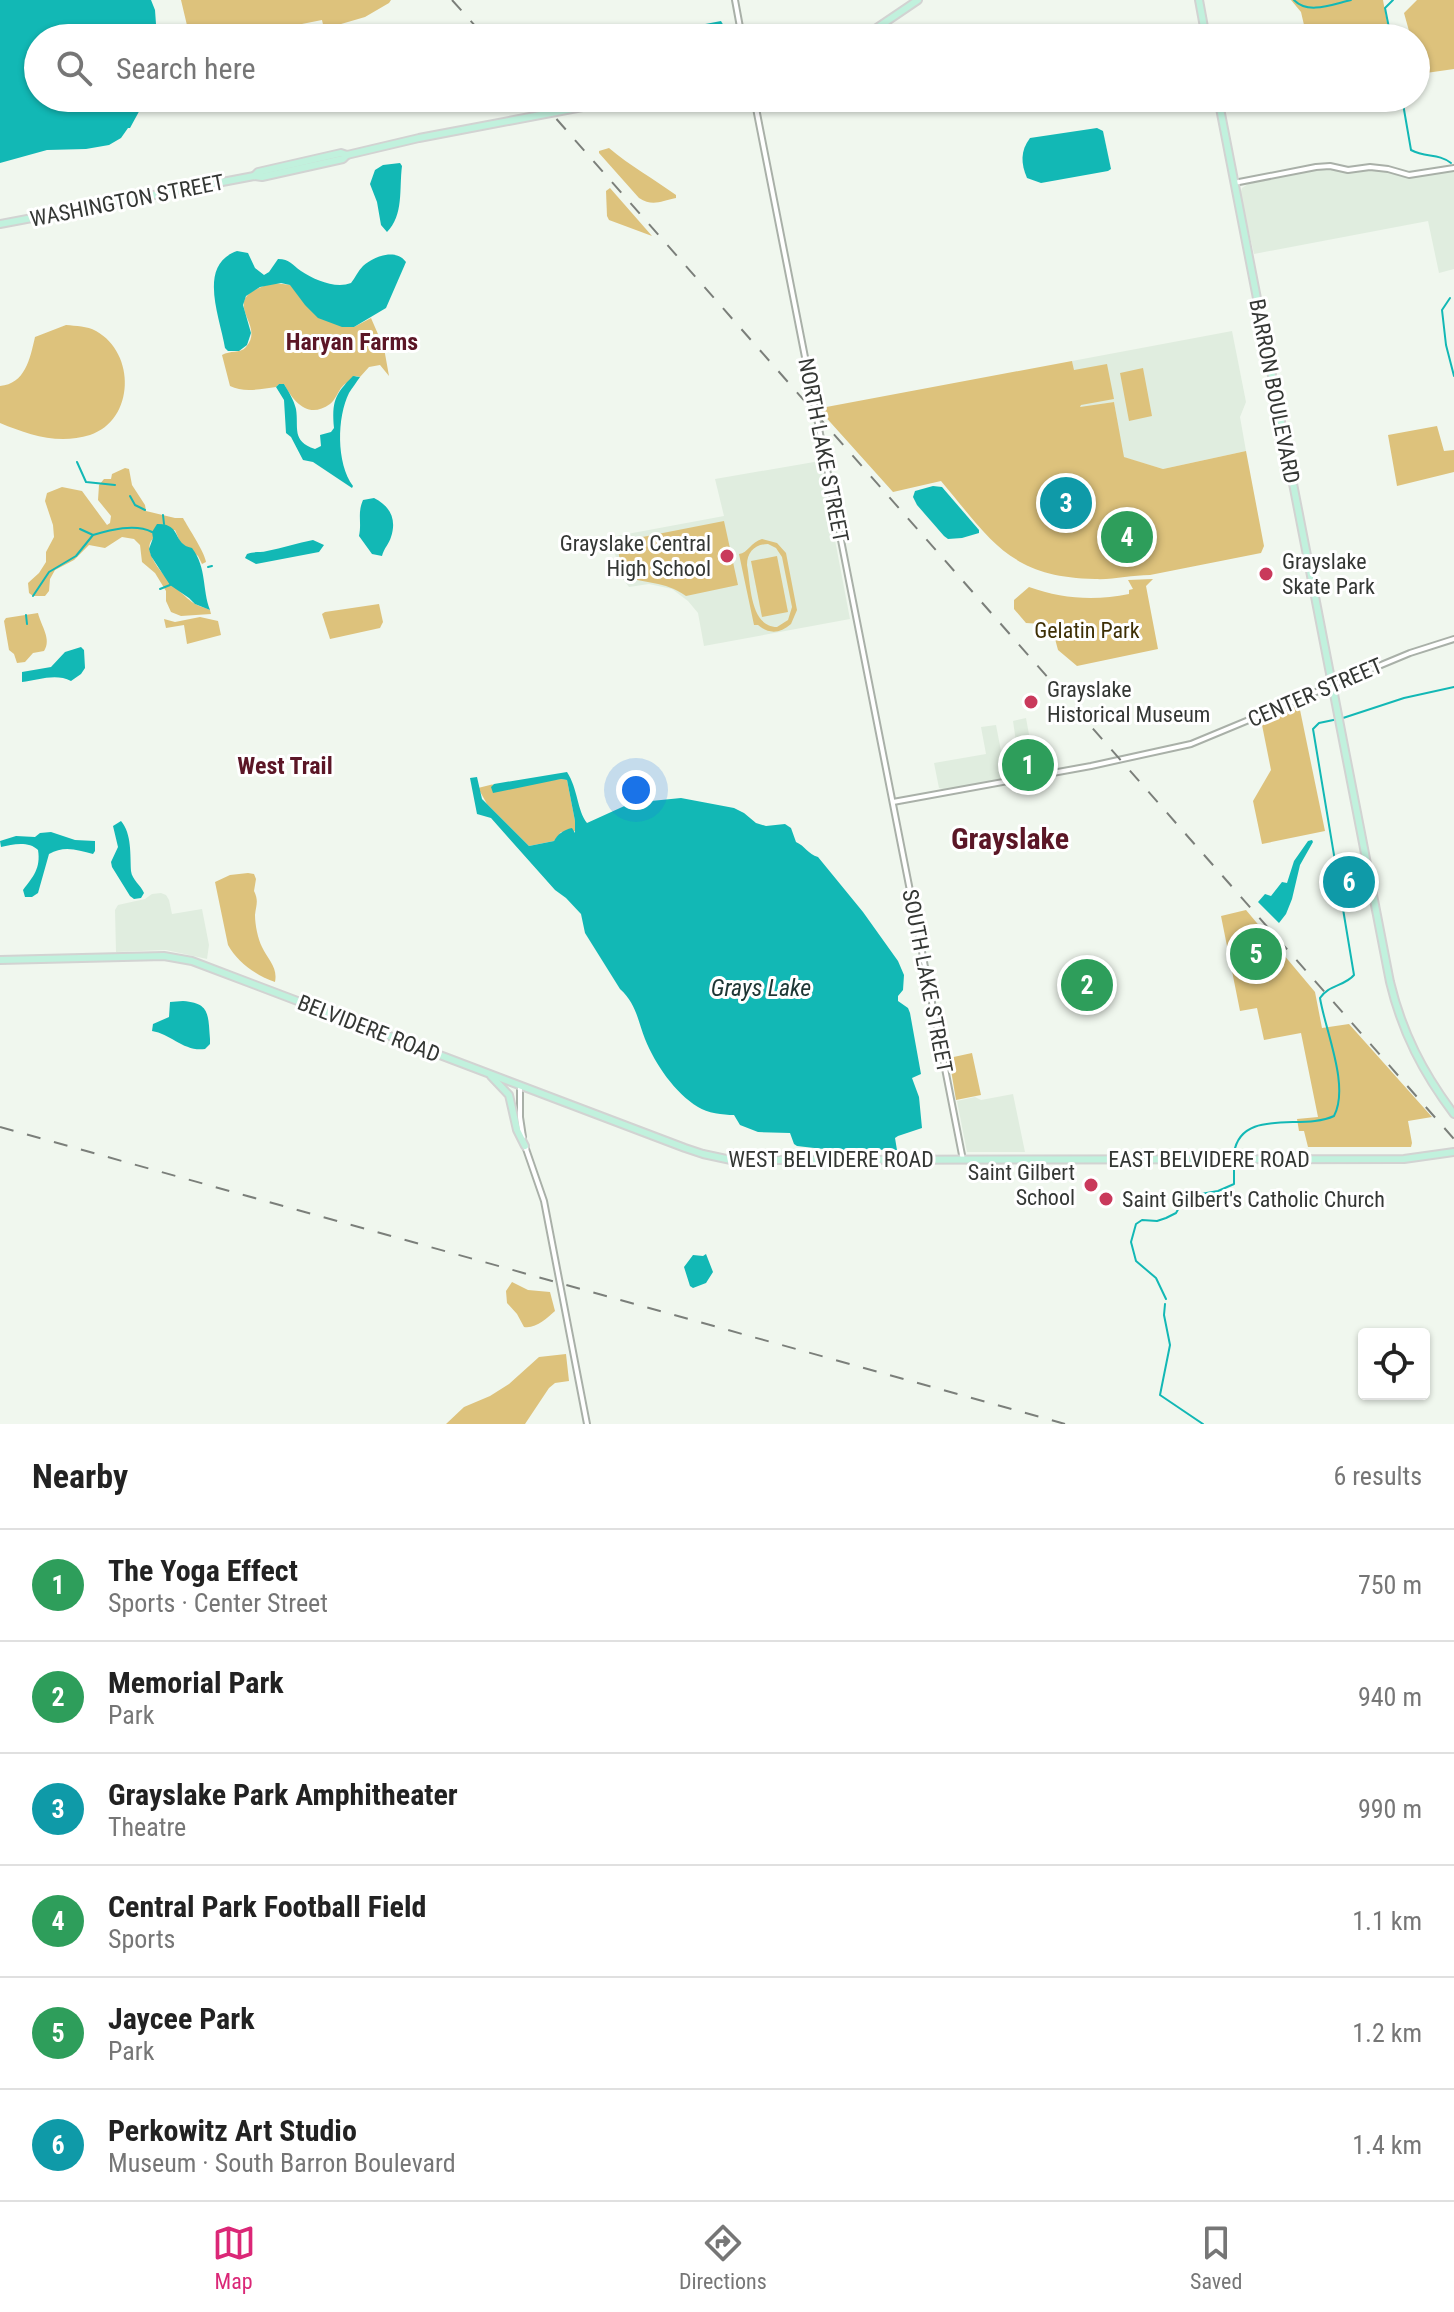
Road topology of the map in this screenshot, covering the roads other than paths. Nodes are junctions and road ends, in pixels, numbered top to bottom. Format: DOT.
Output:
graph roads {
  1 [pos="735,0"];
  2 [pos="918,0"];
  3 [pos="1199,0"];
  4 [pos="739,24"];
  5 [pos="883,24"];
  6 [pos="1203,24"];
  7 [pos="556,112"];
  8 [pos="757,112"];
  9 [pos="1221,112"];
  10 [pos="1454,168"];
  11 [pos="1234,183"];
  12 [pos="0,224"];
  13 [pos="1454,639"];
  14 [pos="1332,685"];
  15 [pos="893,802"];
  16 [pos="0,960"];
  17 [pos="488,1073"];
  18 [pos="520,1085"];
  19 [pos="1454,1114"];
  20 [pos="525,1146"];
  21 [pos="1454,1152"];
  22 [pos="963,1160"];
  23 [pos="587,1424"];
  1 -- 4 [label="street"];
  2 -- 5 [label="main road"];
  3 -- 6 [label="main road"];
  7 -- 12 [label="main road, WASHINGTON STREET"];
  8 -- 15 [label="street, NORTH LAKE STREET"];
  9 -- 11 [label="main road, BARRON BOULEVARD"];
  10 -- 11 [label="street"];
  11 -- 14 [label="main road, BARRON BOULEVARD"];
  13 -- 14 [label="street, CENTER STREET"];
  14 -- 15 [label="street, CENTER STREET"];
  14 -- 19 [label="main road, BARRON BOULEVARD"];
  15 -- 22 [label="street, SOUTH LAKE STREET"];
  16 -- 17 [label="main road, BELVIDERE ROAD"];
  17 -- 18 [label="main road, BELVIDERE ROAD"];
  17 -- 20 [label="main road"];
  18 -- 20 [label="street"];
  18 -- 22 [label="main road, WEST BELVIDERE ROAD"];
  20 -- 23 [label="street"];
  21 -- 22 [label="main road, EAST BELVIDERE ROAD"];
}
